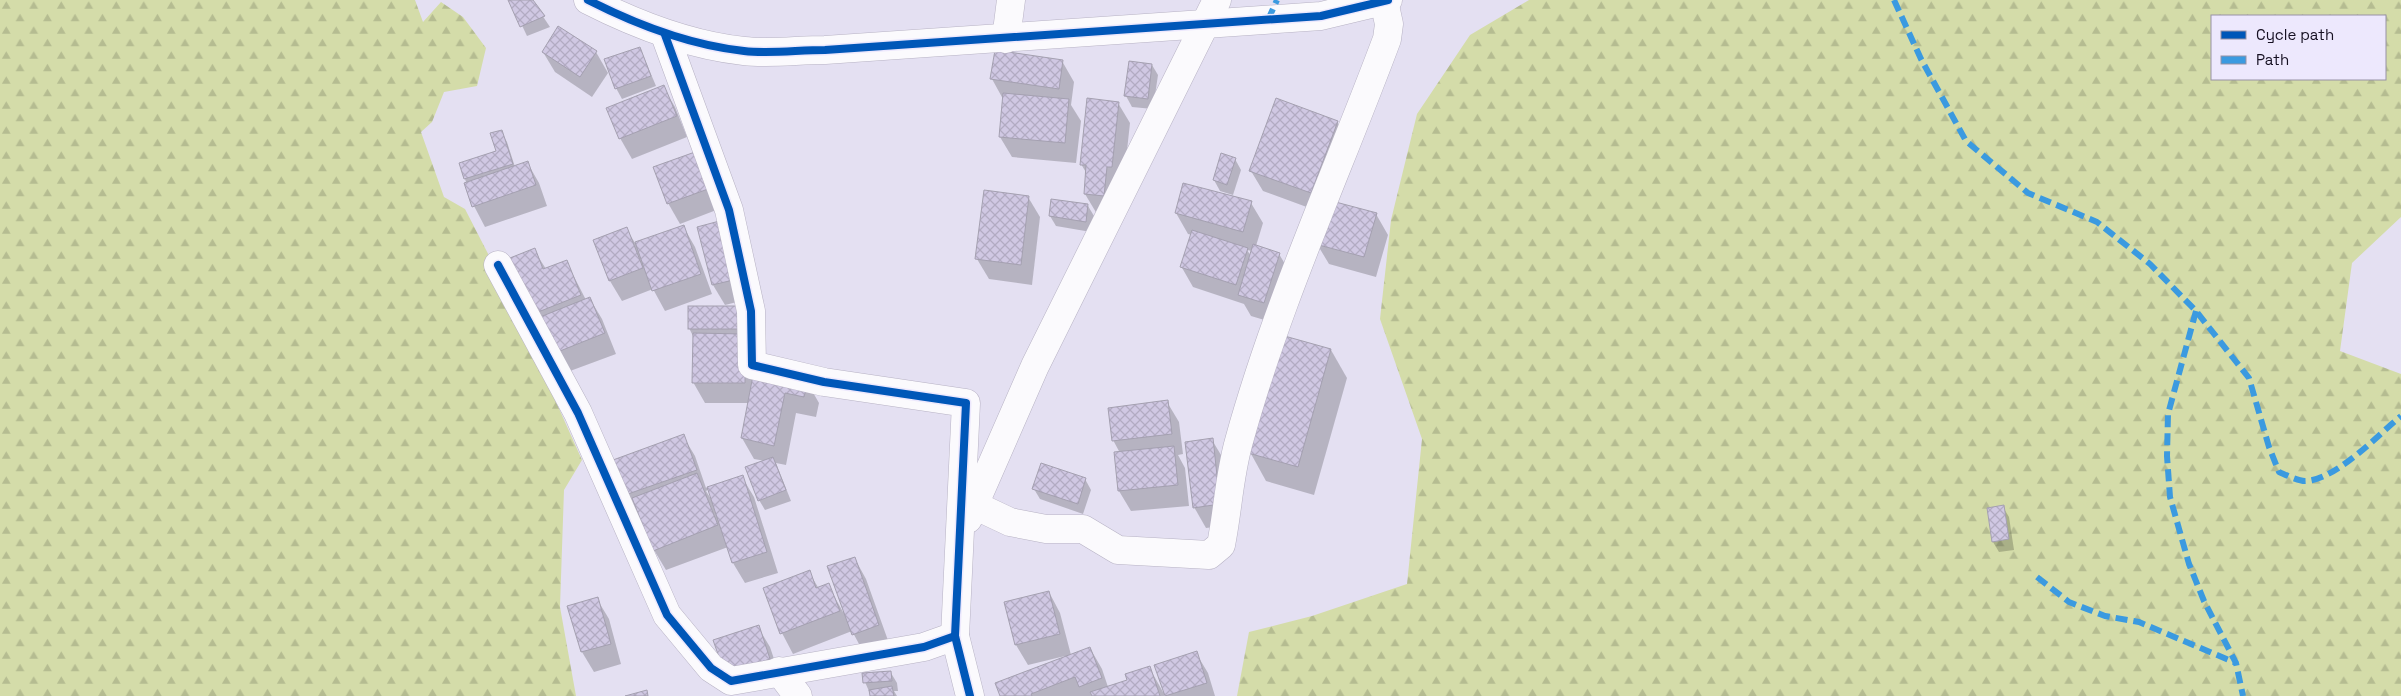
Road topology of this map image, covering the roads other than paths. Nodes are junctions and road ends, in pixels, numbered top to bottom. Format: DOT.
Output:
graph roads {
  1 [pos="588,0"];
  2 [pos="1011,0"];
  3 [pos="1386,1"];
  4 [pos="1212,11"];
  5 [pos="664,35"];
  6 [pos="1006,39"];
  7 [pos="498,265"];
  8 [pos="974,505"];
  9 [pos="961,536"];
  10 [pos="955,636"];
  11 [pos="780,671"];
  12 [pos="733,689"];
  13 [pos="798,696"];
  14 [pos="970,696"];
  1 -- 5 [label="street"];
  2 -- 6 [label="street"];
  3 -- 4 [label="street"];
  3 -- 8 [label="street"];
  4 -- 6 [label="street"];
  4 -- 8 [label="street"];
  5 -- 6 [label="street"];
  5 -- 9 [label="street"];
  7 -- 12 [label="street"];
  8 -- 9 [label="street"];
  9 -- 10 [label="street"];
  10 -- 11 [label="street"];
  10 -- 14 [label="street"];
  11 -- 12 [label="street"];
  11 -- 13 [label="street"];
}
